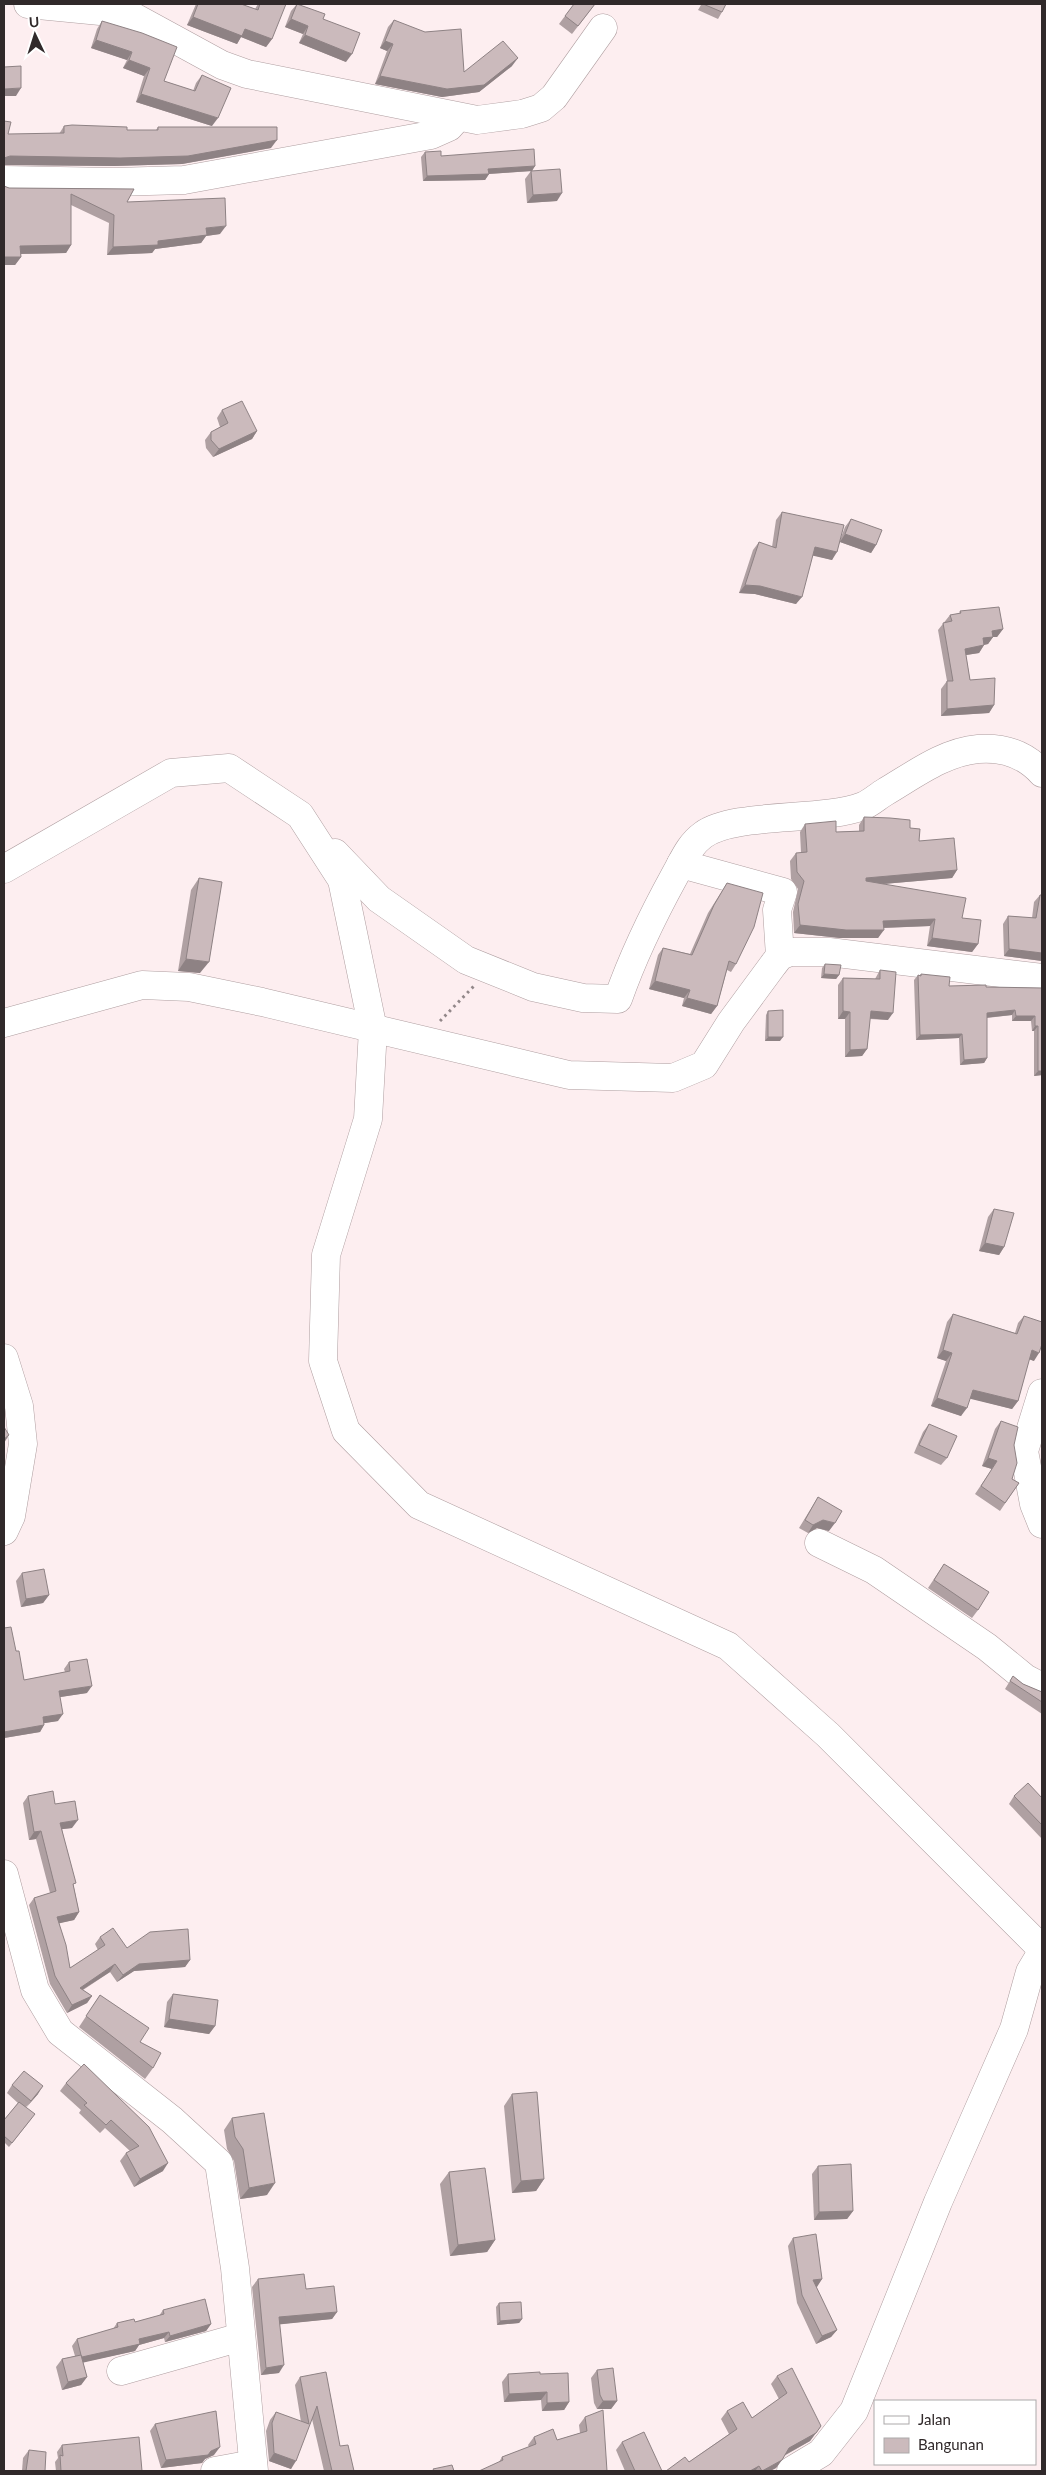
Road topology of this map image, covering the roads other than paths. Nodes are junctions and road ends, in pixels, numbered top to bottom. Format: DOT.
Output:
graph roads {
  1 [pos="28,4"];
  2 [pos="603,28"];
  3 [pos="457,118"];
  4 [pos="4,180"];
  5 [pos="1042,773"];
  6 [pos="300,816"];
  7 [pos="681,864"];
  8 [pos="4,869"];
  9 [pos="780,956"];
  10 [pos="1042,978"];
  11 [pos="4,1023"];
  12 [pos="374,1028"];
  13 [pos="4,1358"];
  14 [pos="1042,1393"];
  15 [pos="1042,1524"];
  16 [pos="4,1531"];
  17 [pos="819,1543"];
  18 [pos="1042,1687"];
  19 [pos="4,1874"];
  20 [pos="1042,1950"];
  21 [pos="241,2337"];
  22 [pos="120,2371"];
  23 [pos="253,2468"];
  24 [pos="215,2471"];
  25 [pos="791,2471"];
  1 -- 3 [label="street"];
  2 -- 3 [label="street"];
  3 -- 4 [label="street"];
  5 -- 7 [label="street"];
  6 -- 7 [label="street"];
  6 -- 8 [label="street"];
  6 -- 12 [label="street"];
  7 -- 9 [label="street"];
  9 -- 10 [label="street"];
  9 -- 12 [label="street"];
  11 -- 12 [label="street"];
  12 -- 20 [label="street"];
  13 -- 16 [label="street"];
  14 -- 15 [label="street"];
  17 -- 18 [label="street"];
  19 -- 21 [label="street"];
  20 -- 25 [label="street"];
  21 -- 22 [label="street"];
  21 -- 23 [label="street"];
  23 -- 24 [label="street"];
}
